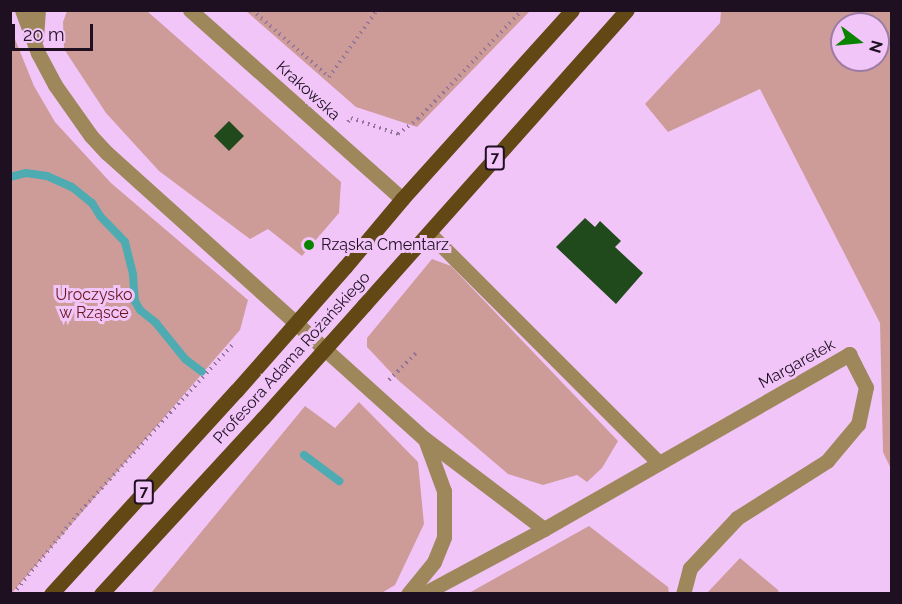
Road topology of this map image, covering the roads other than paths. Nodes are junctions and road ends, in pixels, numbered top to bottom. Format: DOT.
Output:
graph roads {
  1 [pos="22,10"];
  2 [pos="38,10"];
  3 [pos="190,10"];
  4 [pos="572,10"];
  5 [pos="627,10"];
  6 [pos="36,44"];
  7 [pos="402,199"];
  8 [pos="429,232"];
  9 [pos="425,439"];
  10 [pos="659,463"];
  11 [pos="544,529"];
  12 [pos="113,586"];
  13 [pos="51,594"];
  14 [pos="101,594"];
  15 [pos="408,594"];
  16 [pos="423,594"];
  17 [pos="682,594"];
  1 -- 6 [label="street"];
  2 -- 6 [label="street"];
  3 -- 7 [label="street, Krakowska"];
  4 -- 7 [label="main road, Profesora Adama Rożańskiego / 7"];
  5 -- 8 [label="main road, Profesora Adama Rożańskiego / 7"];
  6 -- 9 [label="street"];
  7 -- 13 [label="main road, Profesora Adama Rożańskiego / 7, bridge"];
  8 -- 10 [label="street"];
  8 -- 12 [label="main road, Profesora Adama Rożańskiego / 7, bridge"];
  9 -- 11 [label="street"];
  9 -- 15 [label="street"];
  10 -- 11 [label="street, Margaretek"];
  10 -- 17 [label="street, Margaretek"];
  11 -- 16 [label="street, Margaretek"];
  12 -- 14 [label="main road, Profesora Adama Rożańskiego / 7"];
}
